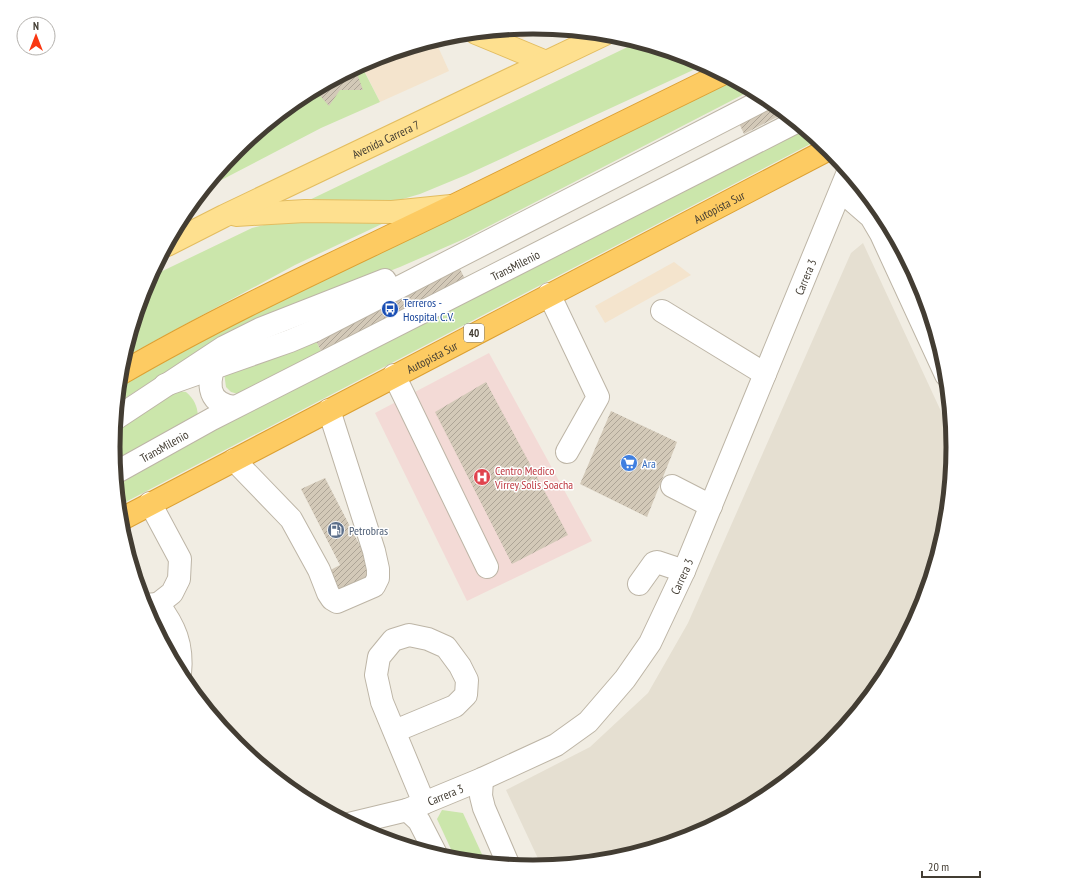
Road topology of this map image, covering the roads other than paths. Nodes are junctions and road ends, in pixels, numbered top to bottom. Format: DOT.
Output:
graph roads {
  1 [pos="486,37"];
  2 [pos="594,39"];
  3 [pos="546,62"];
  4 [pos="716,77"];
  5 [pos="760,102"];
  6 [pos="791,124"];
  7 [pos="822,152"];
  8 [pos="845,182"];
  9 [pos="455,205"];
  10 [pos="224,216"];
  11 [pos="501,234"];
  12 [pos="175,241"];
  13 [pos="549,294"];
  14 [pos="662,311"];
  15 [pos="224,347"];
  16 [pos="935,351"];
  17 [pos="213,368"];
  18 [pos="126,370"];
  19 [pos="765,374"];
  20 [pos="394,375"];
  21 [pos="165,385"];
  22 [pos="234,408"];
  23 [pos="329,410"];
  24 [pos="121,415"];
  25 [pos="212,419"];
  26 [pos="567,452"];
  27 [pos="234,460"];
  28 [pos="120,470"];
  29 [pos="672,486"];
  30 [pos="150,503"];
  31 [pos="711,506"];
  32 [pos="125,517"];
  33 [pos="487,567"];
  34 [pos="684,571"];
  35 [pos="639,584"];
  36 [pos="151,604"];
  37 [pos="181,664"];
  38 [pos="395,732"];
  39 [pos="482,779"];
  40 [pos="415,806"];
  41 [pos="358,822"];
  42 [pos="433,849"];
  43 [pos="506,860"];
  1 -- 3 [label="main road"];
  2 -- 3 [label="main road, Avenida Carrera 7"];
  3 -- 10 [label="main road, Avenida Carrera 7"];
  4 -- 9 [label="highway"];
  5 -- 11 [label="street"];
  6 -- 22 [label="street, TransMilenio"];
  7 -- 13 [label="highway, Autopista Sur / 40"];
  8 -- 16 [label="street"];
  8 -- 19 [label="street, Carrera 3"];
  9 -- 10 [label="main road"];
  9 -- 18 [label="highway"];
  10 -- 12 [label="main road, Avenida Carrera 7"];
  11 -- 15 [label="street"];
  11 -- 17 [label="street"];
  13 -- 20 [label="highway, Autopista Sur / 40"];
  13 -- 26 [label="street"];
  14 -- 19 [label="street"];
  15 -- 17 [label="street"];
  15 -- 21 [label="street"];
  17 -- 21 [label="street"];
  17 -- 22 [label="street"];
  19 -- 31 [label="street, Carrera 3"];
  20 -- 23 [label="highway, Autopista Sur / 40"];
  20 -- 33 [label="street"];
  21 -- 24 [label="street"];
  21 -- 25 [label="street"];
  22 -- 25 [label="street, TransMilenio"];
  23 -- 27 [label="highway, Autopista Sur / 40"];
  23 -- 27 [label="street"];
  25 -- 28 [label="street, TransMilenio"];
  27 -- 30 [label="highway, Autopista Sur / 40"];
  29 -- 31 [label="street"];
  30 -- 32 [label="highway, Autopista Sur / 40"];
  30 -- 36 [label="street"];
  31 -- 34 [label="street, Carrera 3"];
  34 -- 35 [label="street"];
  34 -- 39 [label="street, Carrera 3"];
  36 -- 37 [label="street"];
  38 -- 38 [label="street"];
  38 -- 40 [label="street"];
  39 -- 40 [label="street, Carrera 3"];
  39 -- 43 [label="street"];
  40 -- 41 [label="street, Carrera 3"];
  40 -- 42 [label="street"];
}
